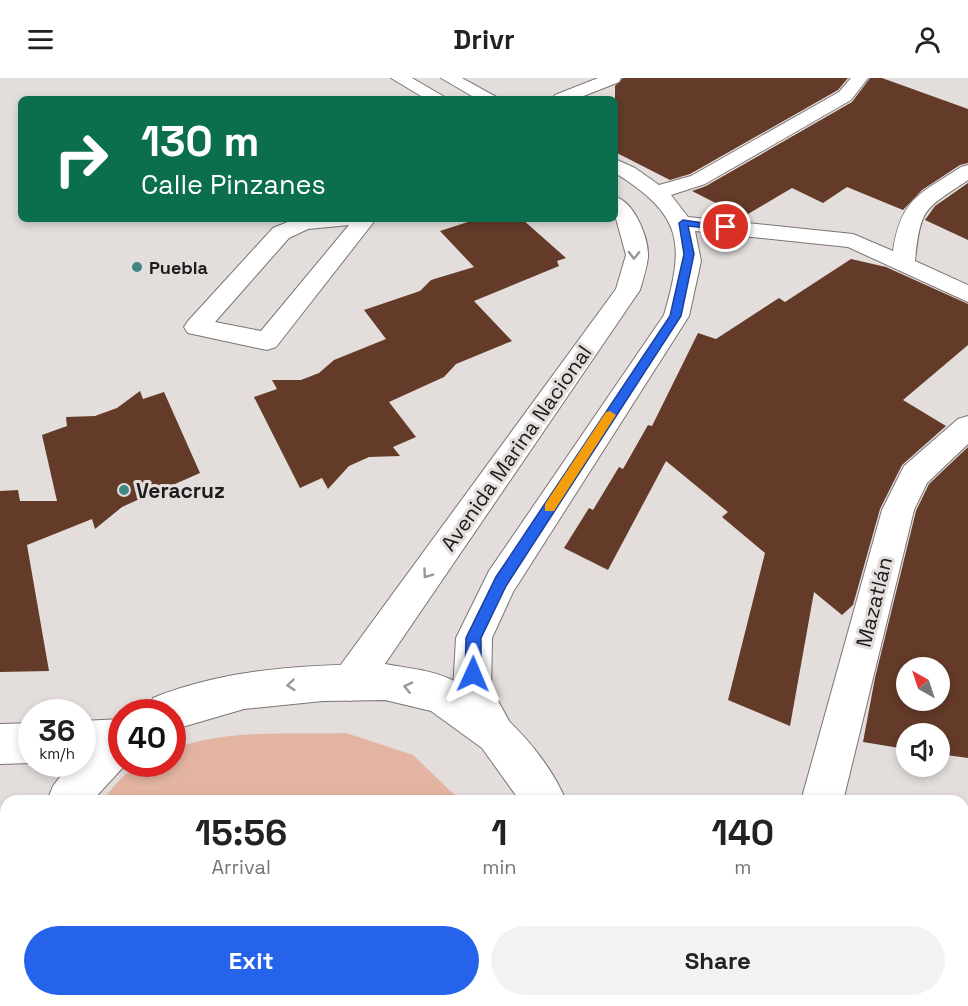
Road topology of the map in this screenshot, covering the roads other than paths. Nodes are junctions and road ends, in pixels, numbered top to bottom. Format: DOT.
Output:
graph roads {
  1 [pos="399,78"];
  2 [pos="449,78"];
  3 [pos="613,78"];
  4 [pos="860,78"];
  5 [pos="433,96"];
  6 [pos="485,96"];
  7 [pos="568,96"];
  8 [pos="618,167"];
  9 [pos="968,171"];
  10 [pos="656,193"];
  11 [pos="618,205"];
  12 [pos="301,222"];
  13 [pos="363,222"];
  14 [pos="683,223"];
  15 [pos="903,263"];
  16 [pos="968,294"];
  17 [pos="968,426"];
  18 [pos="350,683"];
  19 [pos="186,707"];
  20 [pos="496,734"];
  21 [pos="108,740"];
  22 [pos="18,743"];
  23 [pos="0,744"];
  24 [pos="72,795"];
  25 [pos="546,795"];
  26 [pos="824,795"];
  1 -- 5 [label="street"];
  2 -- 6 [label="street"];
  3 -- 7 [label="street"];
  4 -- 10 [label="street"];
  8 -- 10 [label="street"];
  9 -- 15 [label="street"];
  10 -- 14 [label="street"];
  11 -- 18 [label="street, Avenida Marina Nacional, one-way"];
  12 -- 13 [label="street"];
  14 -- 15 [label="street"];
  14 -- 20 [label="street"];
  15 -- 16 [label="street"];
  17 -- 26 [label="street, Mazatlán"];
  18 -- 19 [label="street, one-way"];
  20 -- 18 [label="street, one-way"];
  20 -- 25 [label="street"];
  21 -- 24 [label="street"];
  22 -- 23 [label="street"];
}
